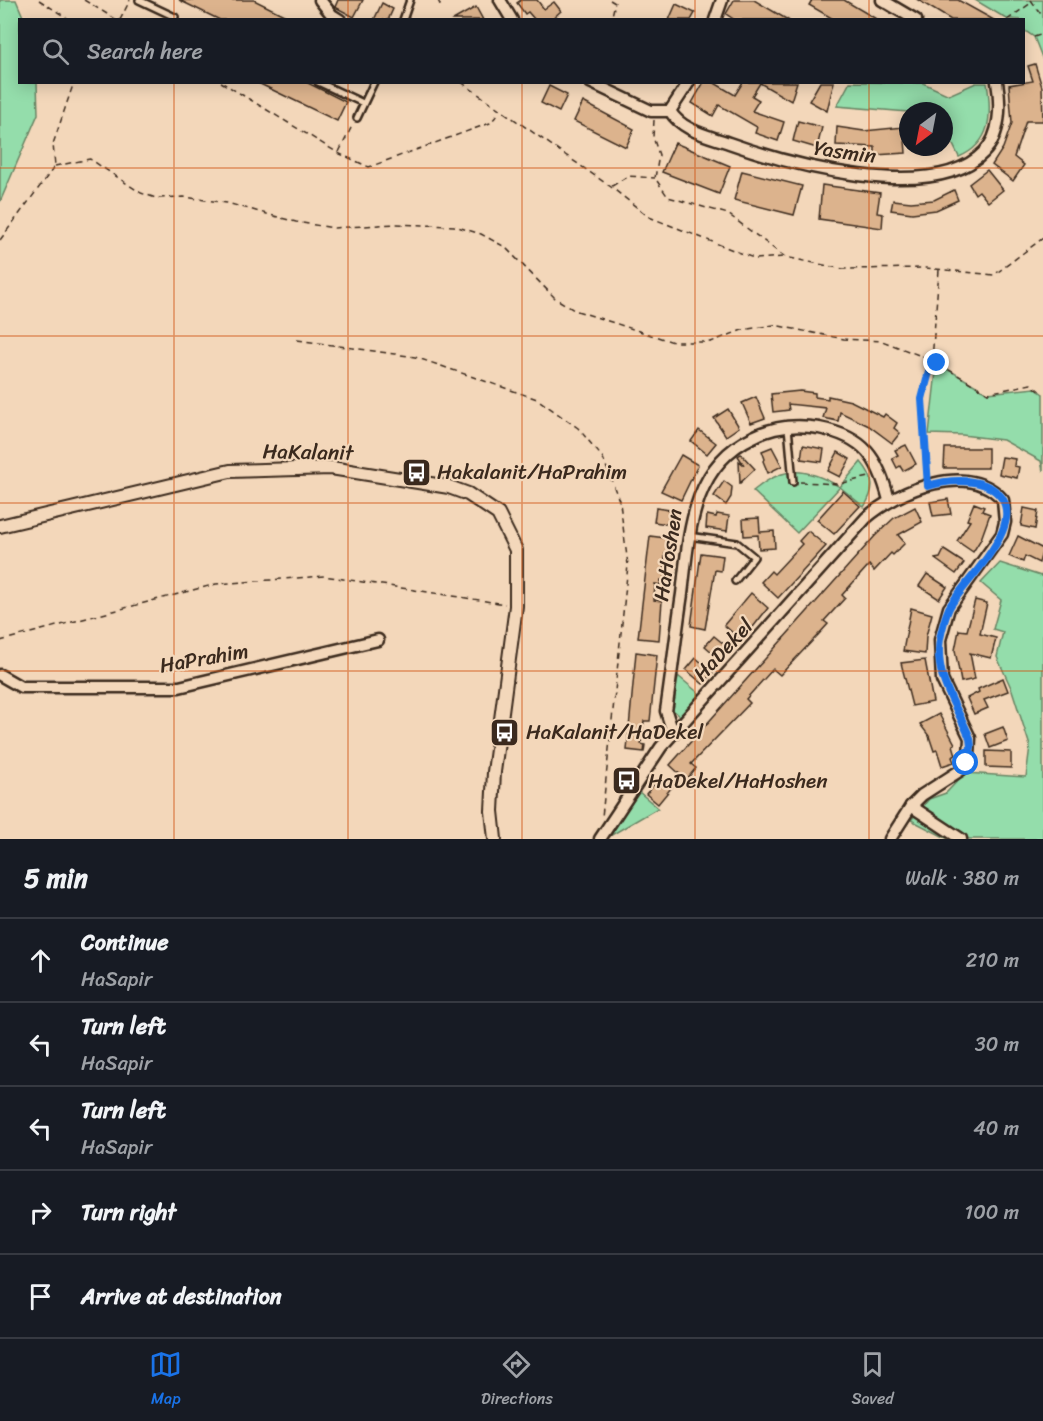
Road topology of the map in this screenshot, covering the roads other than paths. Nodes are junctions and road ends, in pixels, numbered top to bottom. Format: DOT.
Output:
graph roads {
  1 [pos="139,0"];
  2 [pos="320,0"];
  3 [pos="410,0"];
  4 [pos="500,0"];
  5 [pos="721,0"];
  6 [pos="882,0"];
  7 [pos="175,17"];
  8 [pos="337,18"];
  9 [pos="404,18"];
  10 [pos="511,18"];
  11 [pos="716,18"];
  12 [pos="913,18"];
  13 [pos="322,84"];
  14 [pos="373,84"];
  15 [pos="594,84"];
  16 [pos="688,84"];
  17 [pos="997,84"];
  18 [pos="363,104"];
  19 [pos="670,111"];
  20 [pos="357,118"];
  21 [pos="788,426"];
  22 [pos="793,482"];
  23 [pos="889,500"];
  24 [pos="0,526"];
  25 [pos="689,536"];
  26 [pos="735,582"];
  27 [pos="378,640"];
  28 [pos="0,675"];
  29 [pos="673,733"];
  30 [pos="911,806"];
  31 [pos="495,839"];
  32 [pos="600,839"];
  33 [pos="890,839"];
  34 [pos="961,839"];
  1 -- 7 [label="lane"];
  2 -- 8 [label="street"];
  3 -- 9 [label="lane"];
  4 -- 10 [label="street"];
  5 -- 11 [label="street"];
  6 -- 12 [label="street"];
  13 -- 18 [label="lane"];
  14 -- 18 [label="lane"];
  15 -- 19 [label="street"];
  16 -- 19 [label="street"];
  17 -- 19 [label="street, Yasmin"];
  18 -- 20 [label="lane"];
  21 -- 22 [label="lane"];
  21 -- 23 [label="street, HaHoshen"];
  21 -- 25 [label="street, HaHoshen"];
  23 -- 29 [label="street, HaDekel"];
  23 -- 30 [label="street"];
  24 -- 31 [label="street, HaKalanit"];
  25 -- 26 [label="lane"];
  25 -- 29 [label="street, HaHoshen"];
  27 -- 28 [label="street, HaPrahim"];
  29 -- 32 [label="street, HaDekel"];
  30 -- 33 [label="street"];
  30 -- 34 [label="street"];
}
